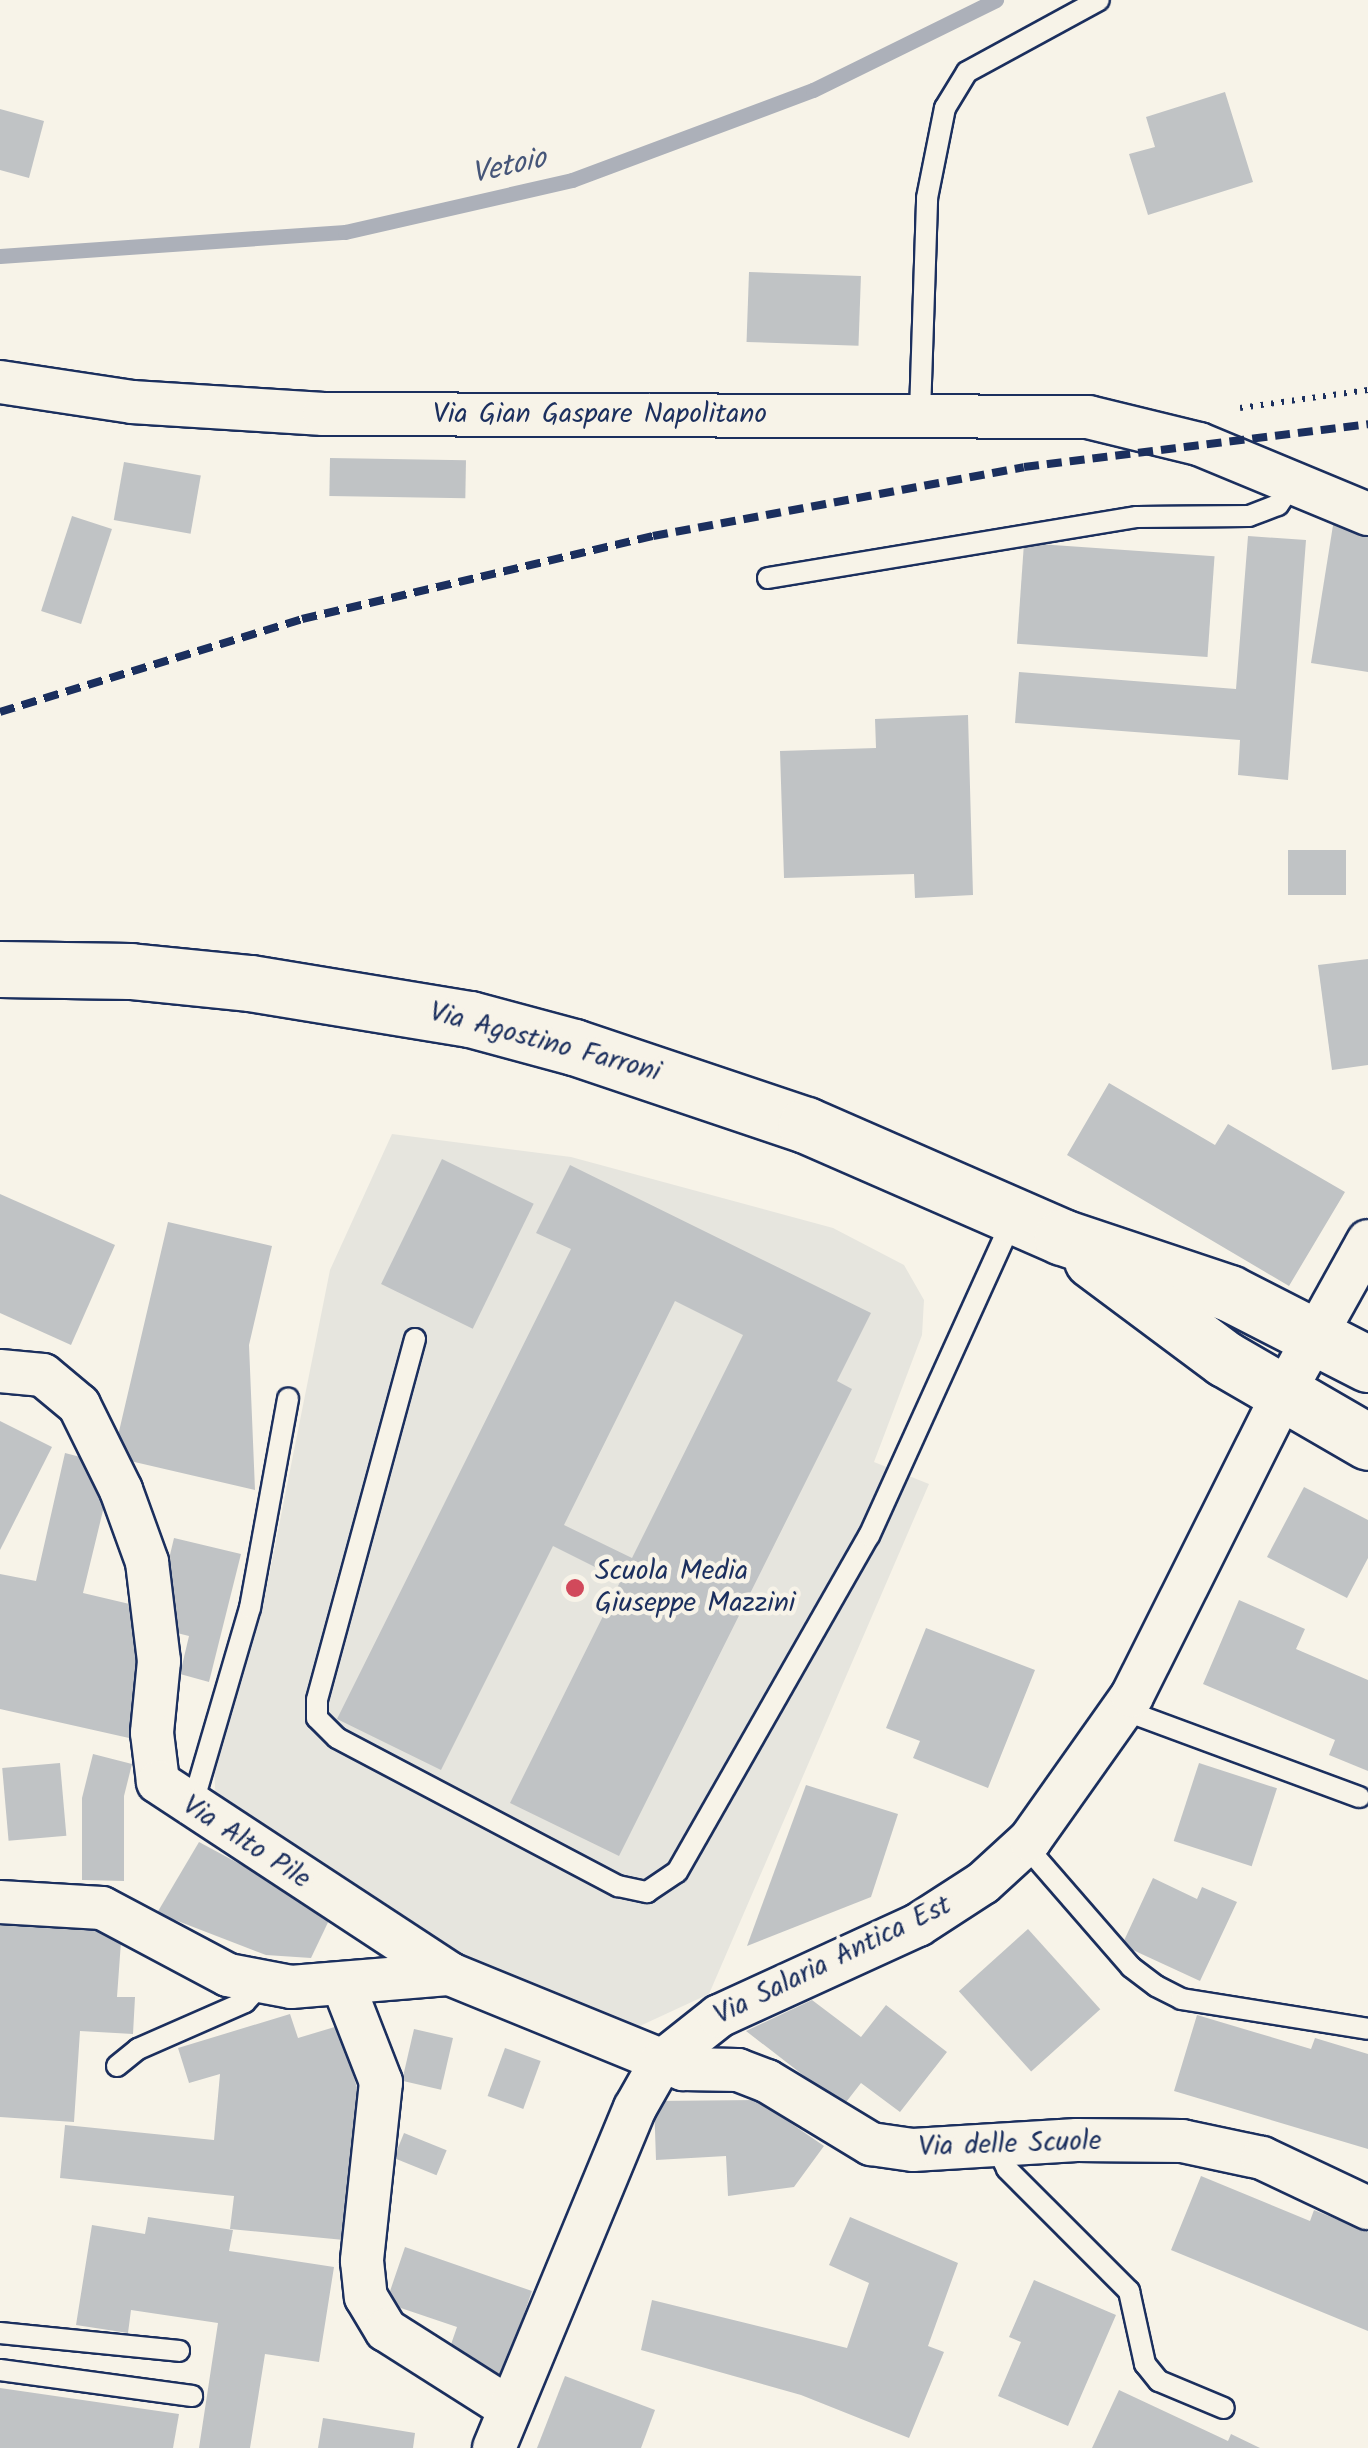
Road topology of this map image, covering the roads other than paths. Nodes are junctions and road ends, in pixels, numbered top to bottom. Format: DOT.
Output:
graph roads {
  1 [pos="1099,0"];
  2 [pos="0,382"];
  3 [pos="920,413"];
  4 [pos="1292,484"];
  5 [pos="1368,514"];
  6 [pos="768,578"];
  7 [pos="0,969"];
  8 [pos="1038,1226"];
  9 [pos="1368,1240"];
  10 [pos="1316,1332"];
  11 [pos="415,1339"];
  12 [pos="1368,1364"];
  13 [pos="0,1371"];
  14 [pos="1282,1394"];
  15 [pos="288,1398"];
  16 [pos="1368,1442"];
  17 [pos="1124,1710"];
  18 [pos="1359,1797"];
  19 [pos="191,1808"];
  20 [pos="1024,1845"];
  21 [pos="0,1902"];
  22 [pos="450,1974"];
  23 [pos="264,1982"];
  24 [pos="344,1987"];
  25 [pos="1368,2029"];
  26 [pos="661,2062"];
  27 [pos="117,2066"];
  28 [pos="996,2146"];
  29 [pos="1368,2208"];
  30 [pos="0,2333"];
  31 [pos="179,2351"];
  32 [pos="0,2370"];
  33 [pos="192,2396"];
  34 [pos="509,2408"];
  35 [pos="1224,2408"];
  36 [pos="494,2448"];
  1 -- 3 [label="lane"];
  2 -- 3 [label="street, Via Gian Gaspare Napolitano"];
  3 -- 4 [label="street, Via Gian Gaspare Napolitano"];
  4 -- 5 [label="street, Via Gian Gaspare Napolitano"];
  4 -- 6 [label="lane"];
  7 -- 8 [label="street, Via Agostino Farroni"];
  8 -- 10 [label="street, Via Agostino Farroni"];
  8 -- 11 [label="lane"];
  8 -- 14 [label="street, Via Agostino Farroni"];
  9 -- 10 [label="street, Via Salaria Antica Est"];
  10 -- 12 [label="street, Via Agostino Farroni"];
  10 -- 14 [label="street, Via Salaria Antica Est"];
  13 -- 19 [label="street, Via Alto Pile"];
  14 -- 16 [label="street, Via Agostino Farroni"];
  14 -- 17 [label="street, Via Salaria Antica Est"];
  15 -- 19 [label="lane"];
  17 -- 18 [label="lane"];
  17 -- 20 [label="street, Via Salaria Antica Est"];
  19 -- 22 [label="street, Via Alto Pile"];
  20 -- 25 [label="lane"];
  20 -- 26 [label="street, Via Salaria Antica Est"];
  21 -- 23 [label="street"];
  22 -- 24 [label="street"];
  22 -- 26 [label="street, Via Alto Pile"];
  23 -- 24 [label="street"];
  23 -- 27 [label="lane"];
  24 -- 34 [label="street"];
  26 -- 28 [label="street, Via delle Scuole"];
  26 -- 34 [label="street, Via Salaria Antica Est"];
  28 -- 29 [label="street, Via delle Scuole"];
  28 -- 35 [label="lane"];
  30 -- 31 [label="lane"];
  32 -- 33 [label="lane"];
  34 -- 36 [label="street, Via Salaria Antica Est"];
}
